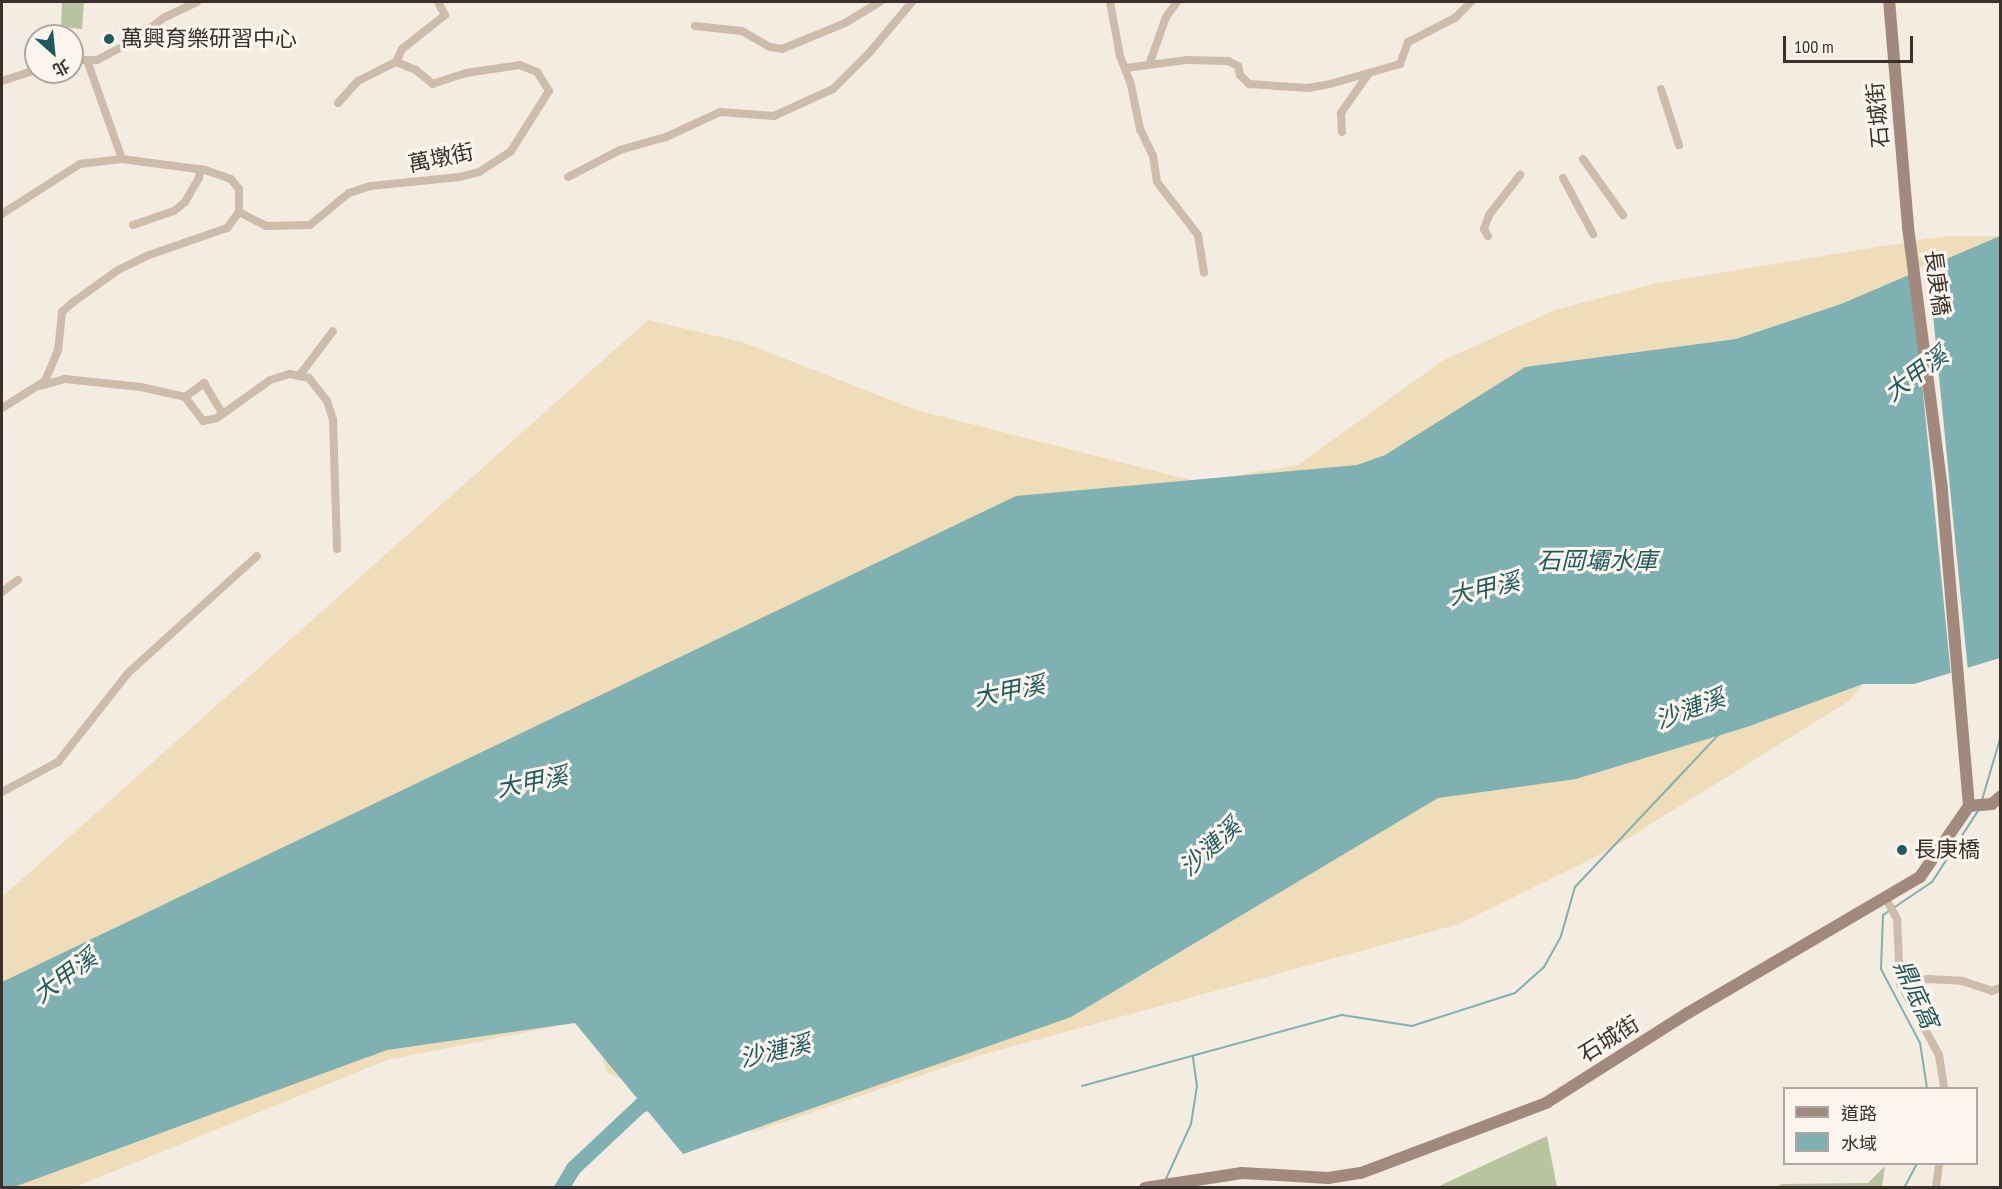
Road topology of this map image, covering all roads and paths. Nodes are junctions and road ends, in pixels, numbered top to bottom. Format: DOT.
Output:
graph roads {
  1 [pos="198,2"];
  2 [pos="438,2"];
  3 [pos="880,2"];
  4 [pos="912,2"];
  5 [pos="1110,2"];
  6 [pos="1178,2"];
  7 [pos="1472,2"];
  8 [pos="1889,2"];
  9 [pos="695,26"];
  10 [pos="87,60"];
  11 [pos="396,62"];
  12 [pos="1149,65"];
  13 [pos="1126,68"];
  14 [pos="1369,73"];
  15 [pos="24,74"];
  16 [pos="2,81"];
  17 [pos="1661,89"];
  18 [pos="338,103"];
  19 [pos="1342,132"];
  20 [pos="1679,145"];
  21 [pos="122,159"];
  22 [pos="1583,159"];
  23 [pos="200,169"];
  24 [pos="1520,176"];
  25 [pos="568,177"];
  26 [pos="1563,178"];
  27 [pos="239,212"];
  28 [pos="2,214"];
  29 [pos="1623,215"];
  30 [pos="132,225"];
  31 [pos="1908,226"];
  32 [pos="1593,234"];
  33 [pos="1488,236"];
  34 [pos="1204,273"];
  35 [pos="333,331"];
  36 [pos="299,376"];
  37 [pos="39,386"];
  38 [pos="185,397"];
  39 [pos="2,408"];
  40 [pos="222,413"];
  41 [pos="336,549"];
  42 [pos="257,556"];
  43 [pos="18,580"];
  44 [pos="2,592"];
  45 [pos="2,792"];
  46 [pos="1996,800"];
  47 [pos="1969,806"];
  48 [pos="1888,902"];
  49 [pos="1900,983"];
  50 [pos="2001,988"];
  51 [pos="1944,1087"];
  52 [pos="1939,1165"];
  53 [pos="1145,1188"];
  54 [pos="1936,1188"];
  1 -- 10 [label="street"];
  2 -- 11 [label="street"];
  3 -- 9 [label="street"];
  4 -- 25 [label="street"];
  5 -- 13 [label="street"];
  6 -- 12 [label="street"];
  7 -- 14 [label="street"];
  8 -- 31 [label="street, 石城街"];
  10 -- 21 [label="street"];
  11 -- 18 [label="street"];
  11 -- 27 [label="street, 萬墩街"];
  12 -- 13 [label="street"];
  12 -- 14 [label="street"];
  13 -- 34 [label="street"];
  14 -- 19 [label="street"];
  15 -- 16 [label="street"];
  17 -- 20 [label="street"];
  21 -- 23 [label="street"];
  21 -- 28 [label="street"];
  22 -- 29 [label="street"];
  23 -- 27 [label="street"];
  23 -- 30 [label="street"];
  24 -- 33 [label="street"];
  26 -- 32 [label="street"];
  27 -- 37 [label="street"];
  31 -- 47 [label="street, 長庚橋"];
  35 -- 36 [label="street"];
  36 -- 40 [label="street"];
  36 -- 41 [label="street"];
  37 -- 38 [label="street"];
  37 -- 39 [label="street"];
  38 -- 40 [label="street"];
  38 -- 40 [label="street"];
  42 -- 45 [label="street"];
  43 -- 44 [label="street"];
  46 -- 47 [label="street"];
  47 -- 48 [label="street, 石城街"];
  48 -- 49 [label="street"];
  48 -- 53 [label="street, 石城街"];
  49 -- 50 [label="street"];
  49 -- 51 [label="street"];
  52 -- 54 [label="street"];
}
